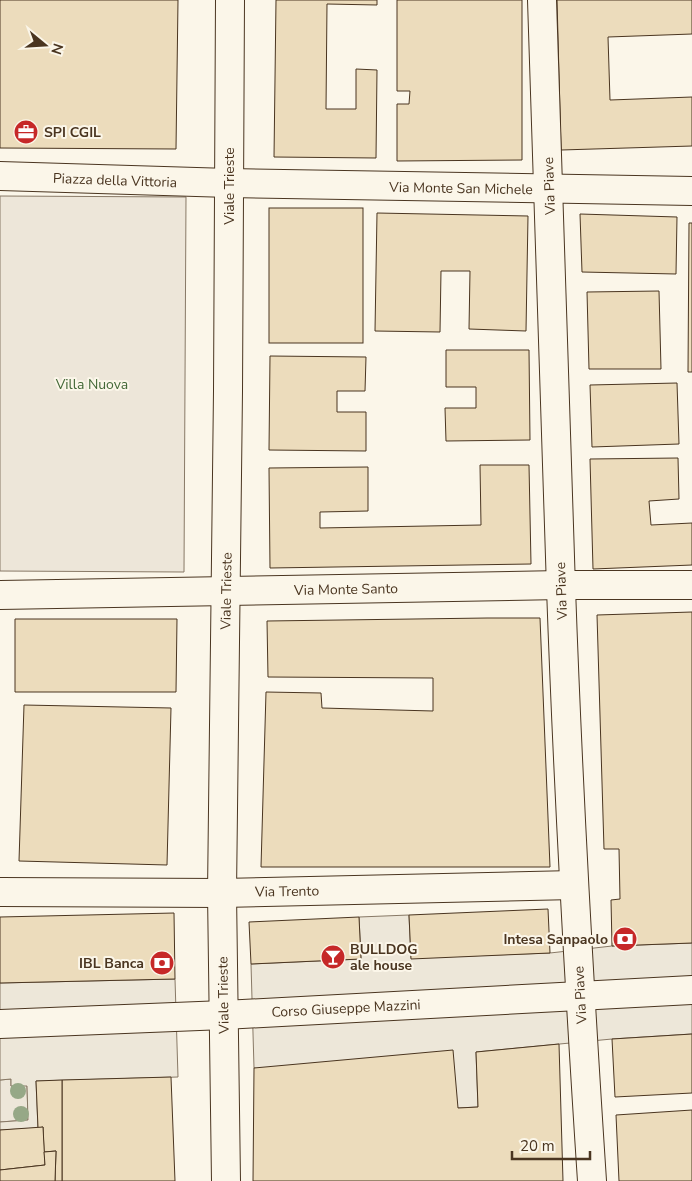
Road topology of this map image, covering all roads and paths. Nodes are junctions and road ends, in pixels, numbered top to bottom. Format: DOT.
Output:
graph roads {
  1 [pos="230,0"];
  2 [pos="542,0"];
  3 [pos="0,176"];
  4 [pos="229,183"];
  5 [pos="550,190"];
  6 [pos="692,191"];
  7 [pos="692,585"];
  8 [pos="560,586"];
  9 [pos="226,591"];
  10 [pos="0,595"];
  11 [pos="574,885"];
  12 [pos="0,892"];
  13 [pos="222,892"];
  14 [pos="692,990"];
  15 [pos="580,996"];
  16 [pos="224,1015"];
  17 [pos="0,1024"];
  18 [pos="226,1181"];
  19 [pos="592,1181"];
  1 -- 4 [label="street, Viale Trieste"];
  2 -- 5 [label="street, Via Piave"];
  3 -- 4 [label="street, Piazza della Vittoria"];
  4 -- 5 [label="street, Via Monte San Michele"];
  4 -- 9 [label="street, Viale Trieste"];
  5 -- 6 [label="street, Via Monte San Michele"];
  5 -- 8 [label="street, Via Piave"];
  7 -- 8 [label="street, Via Monte Santo"];
  8 -- 9 [label="street, Via Monte Santo"];
  8 -- 11 [label="street, Via Piave"];
  9 -- 10 [label="street, Via Monte Santo"];
  9 -- 13 [label="street, Viale Trieste"];
  11 -- 13 [label="street, Via Trento"];
  11 -- 15 [label="street, Via Piave"];
  12 -- 13 [label="street, Via Trento"];
  13 -- 16 [label="street, Viale Trieste"];
  14 -- 15 [label="street, Corso Giuseppe Mazzini"];
  15 -- 16 [label="street, Corso Giuseppe Mazzini"];
  15 -- 19 [label="street, Via Piave"];
  16 -- 17 [label="street, Corso Giuseppe Mazzini"];
  16 -- 18 [label="street, Viale Trieste"];
}
